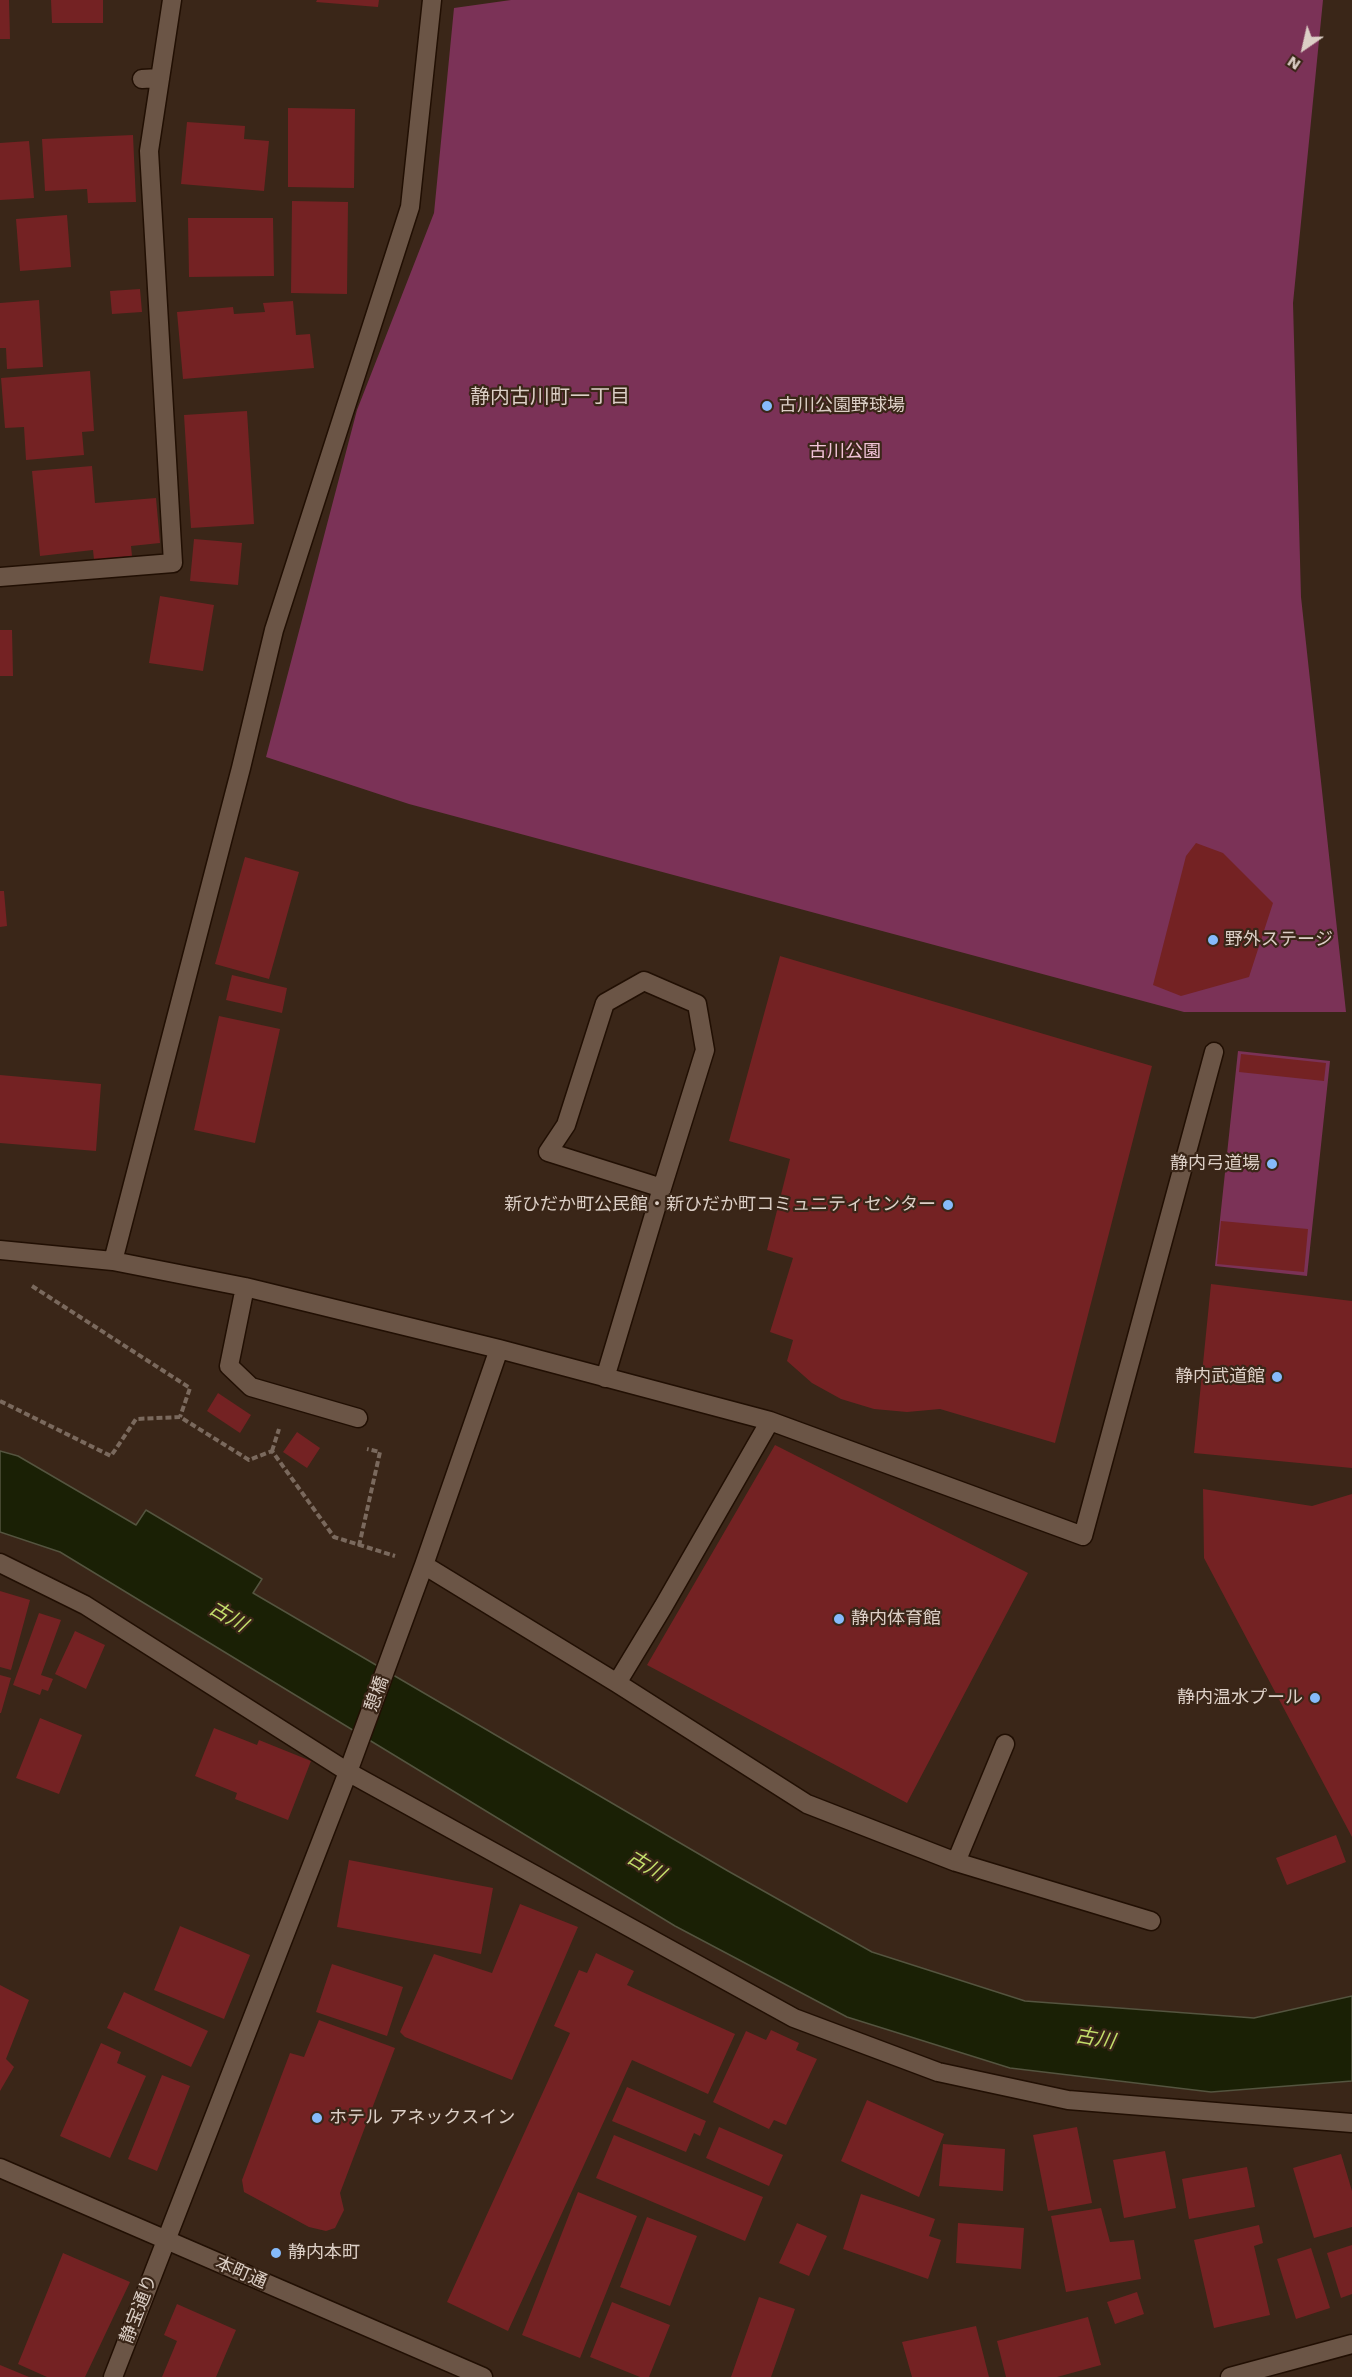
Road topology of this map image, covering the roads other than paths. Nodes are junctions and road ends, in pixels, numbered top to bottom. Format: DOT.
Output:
graph roads {
  1 [pos="172,0"];
  2 [pos="432,0"];
  3 [pos="0,577"];
  4 [pos="1214,1052"];
  5 [pos="662,1188"];
  6 [pos="0,1250"];
  7 [pos="113,1261"];
  8 [pos="245,1287"];
  9 [pos="500,1350"];
  10 [pos="605,1378"];
  11 [pos="358,1418"];
  12 [pos="770,1421"];
  13 [pos="0,1563"];
  14 [pos="424,1565"];
  15 [pos="617,1683"];
  16 [pos="1005,1744"];
  17 [pos="348,1772"];
  18 [pos="956,1862"];
  19 [pos="1152,1921"];
  20 [pos="1352,2123"];
  21 [pos="0,2168"];
  22 [pos="165,2240"];
  23 [pos="1352,2344"];
  24 [pos="113,2377"];
  25 [pos="483,2377"];
  26 [pos="1230,2377"];
  1 -- 3 [label="street"];
  2 -- 7 [label="street"];
  4 -- 12 [label="street"];
  5 -- 5 [label="street"];
  5 -- 10 [label="street"];
  6 -- 7 [label="street"];
  7 -- 8 [label="street"];
  8 -- 9 [label="street"];
  8 -- 11 [label="street"];
  9 -- 10 [label="street"];
  9 -- 14 [label="street, 憩橋"];
  10 -- 12 [label="street"];
  12 -- 15 [label="street"];
  13 -- 17 [label="street"];
  14 -- 15 [label="street"];
  14 -- 17 [label="street, 憩橋"];
  15 -- 18 [label="street"];
  16 -- 18 [label="street"];
  17 -- 20 [label="street"];
  17 -- 22 [label="street, 憩橋"];
  18 -- 19 [label="street"];
  21 -- 22 [label="street, 本町通"];
  22 -- 24 [label="street, 静宝通り"];
  22 -- 25 [label="street, 本町通"];
  23 -- 26 [label="street"];
}
